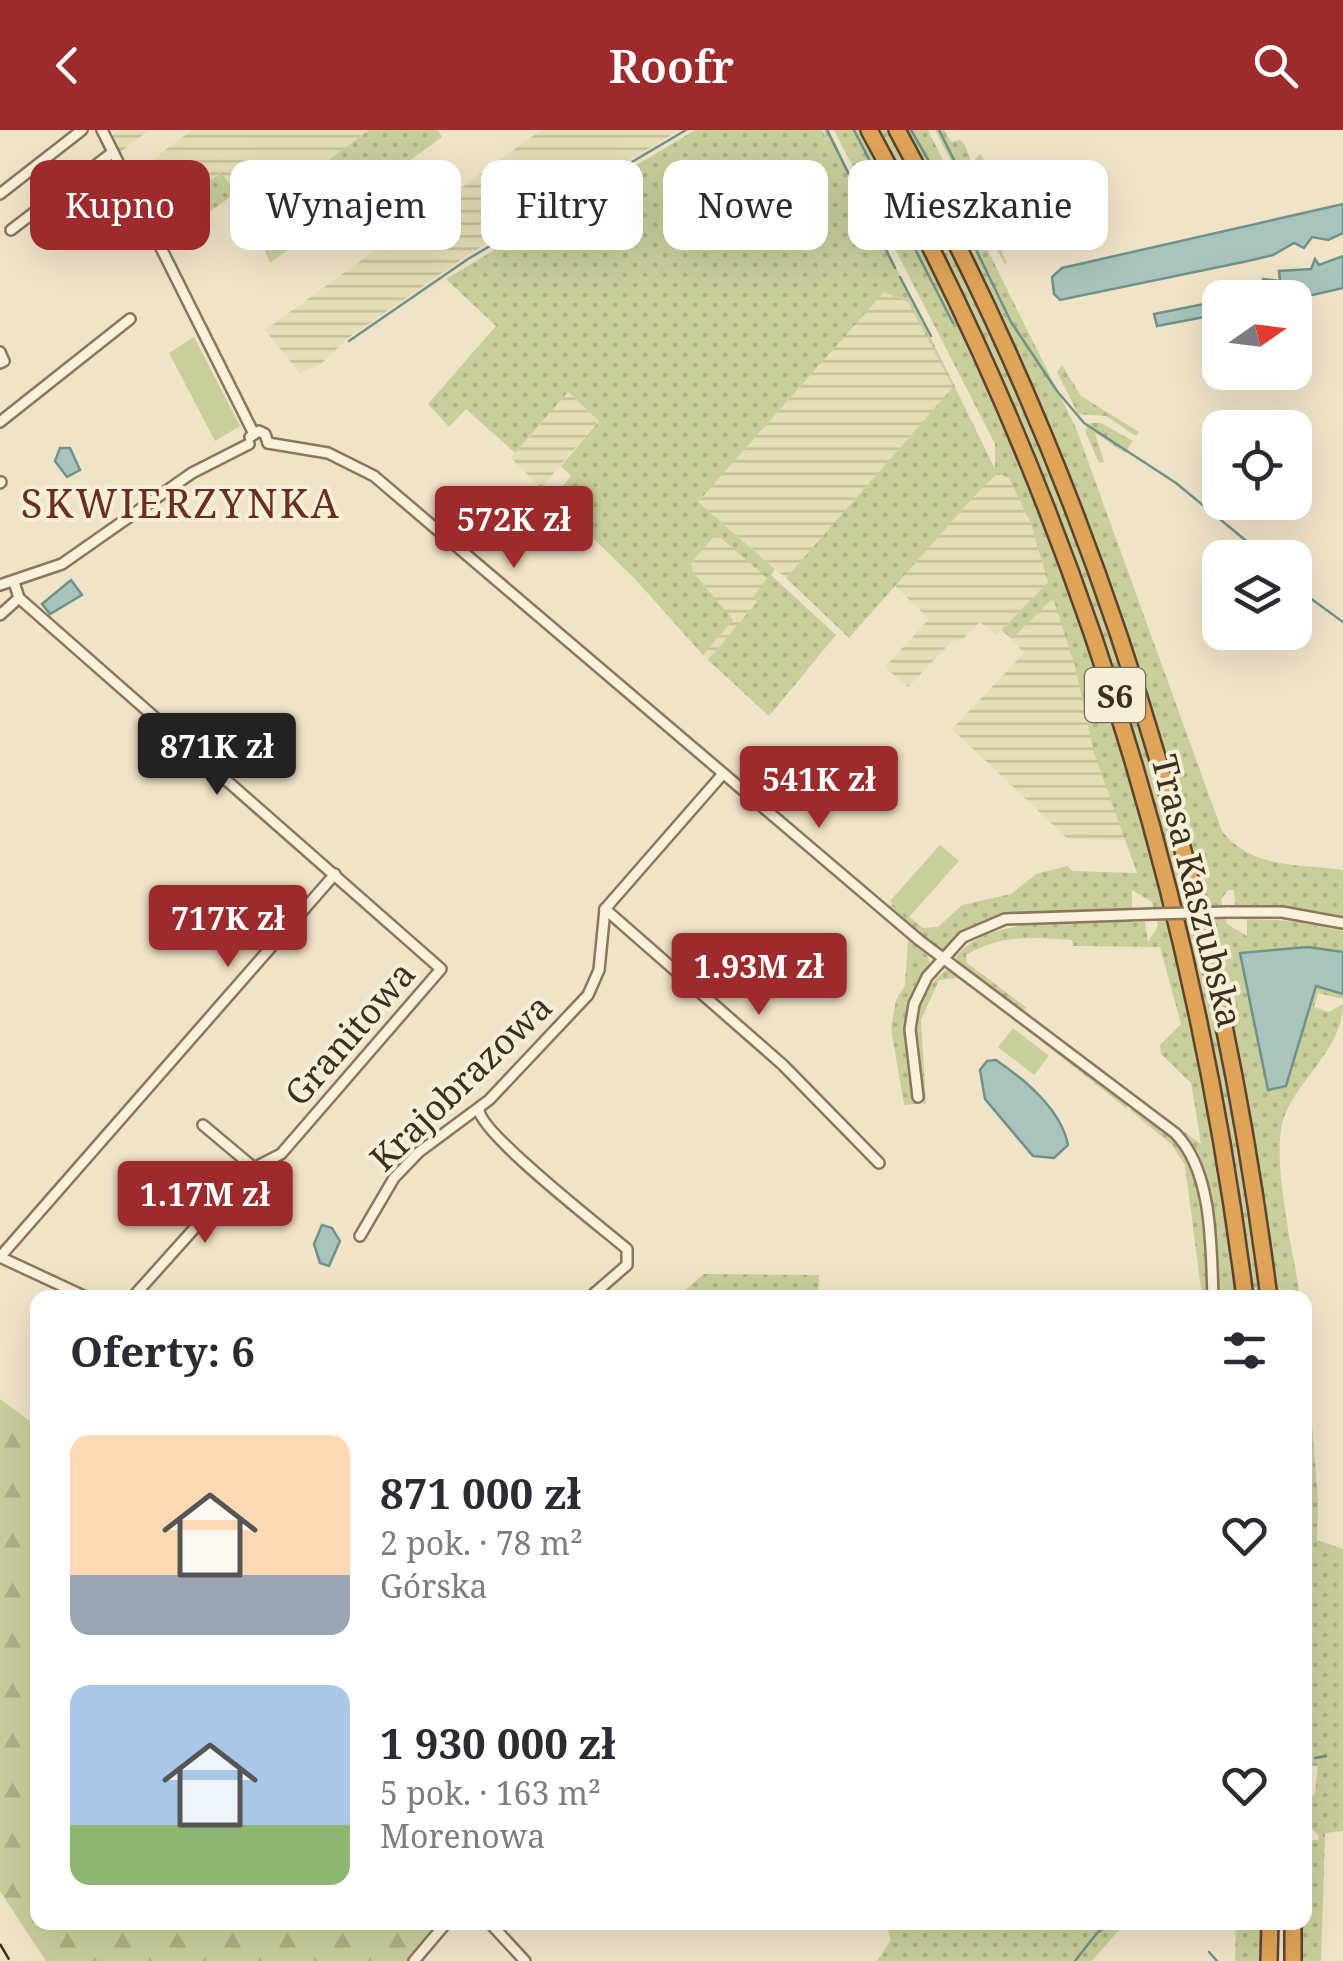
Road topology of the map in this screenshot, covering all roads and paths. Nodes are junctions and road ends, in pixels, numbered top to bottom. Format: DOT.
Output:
graph roads {
  1 [pos="82,130"];
  2 [pos="102,130"];
  3 [pos="869,130"];
  4 [pos="897,130"];
  5 [pos="113,152"];
  6 [pos="0,194"];
  7 [pos="12,230"];
  8 [pos="130,319"];
  9 [pos="0,422"];
  10 [pos="253,432"];
  11 [pos="268,443"];
  12 [pos="249,444"];
  13 [pos="14,582"];
  14 [pos="0,585"];
  15 [pos="19,598"];
  16 [pos="0,615"];
  17 [pos="722,775"];
  18 [pos="335,874"];
  19 [pos="606,909"];
  20 [pos="1343,922"];
  21 [pos="943,958"];
  22 [pos="918,1098"];
  23 [pos="479,1110"];
  24 [pos="203,1125"];
  25 [pos="879,1163"];
  26 [pos="252,1167"];
  27 [pos="360,1236"];
  28 [pos="0,1257"];
  29 [pos="71,1290"];
  30 [pos="139,1290"];
  31 [pos="598,1290"];
  32 [pos="1213,1290"];
  33 [pos="1244,1290"];
  34 [pos="1268,1290"];
  35 [pos="440,1930"];
  36 [pos="497,1930"];
  37 [pos="1270,1930"];
  38 [pos="1294,1930"];
  39 [pos="414,1961"];
  40 [pos="526,1961"];
  41 [pos="1269,1961"];
  42 [pos="1293,1961"];
  1 -- 6 [label="street"];
  2 -- 5 [label="street"];
  3 -- 33 [label="highway, Trasa Kaszubska / S6"];
  4 -- 34 [label="highway, Trasa Kaszubska / S6"];
  5 -- 7 [label="street"];
  5 -- 10 [label="street"];
  8 -- 9 [label="street"];
  10 -- 11 [label="street"];
  10 -- 12 [label="street"];
  11 -- 12 [label="street"];
  11 -- 17 [label="street"];
  12 -- 13 [label="street"];
  13 -- 14 [label="street"];
  13 -- 15 [label="street"];
  15 -- 16 [label="street"];
  15 -- 18 [label="street"];
  17 -- 19 [label="street"];
  17 -- 21 [label="street"];
  18 -- 26 [label="street, Granitowa"];
  18 -- 28 [label="street"];
  19 -- 23 [label="street, Krajobrazowa"];
  19 -- 25 [label="street"];
  20 -- 21 [label="street, bridge"];
  21 -- 22 [label="street"];
  21 -- 32 [label="street"];
  23 -- 27 [label="street, Krajobrazowa"];
  23 -- 31 [label="street"];
  24 -- 26 [label="street"];
  26 -- 30 [label="street, Granitowa"];
  28 -- 29 [label="street"];
  35 -- 39 [label="street"];
  36 -- 40 [label="street"];
  37 -- 41 [label="highway"];
  38 -- 42 [label="highway"];
}
